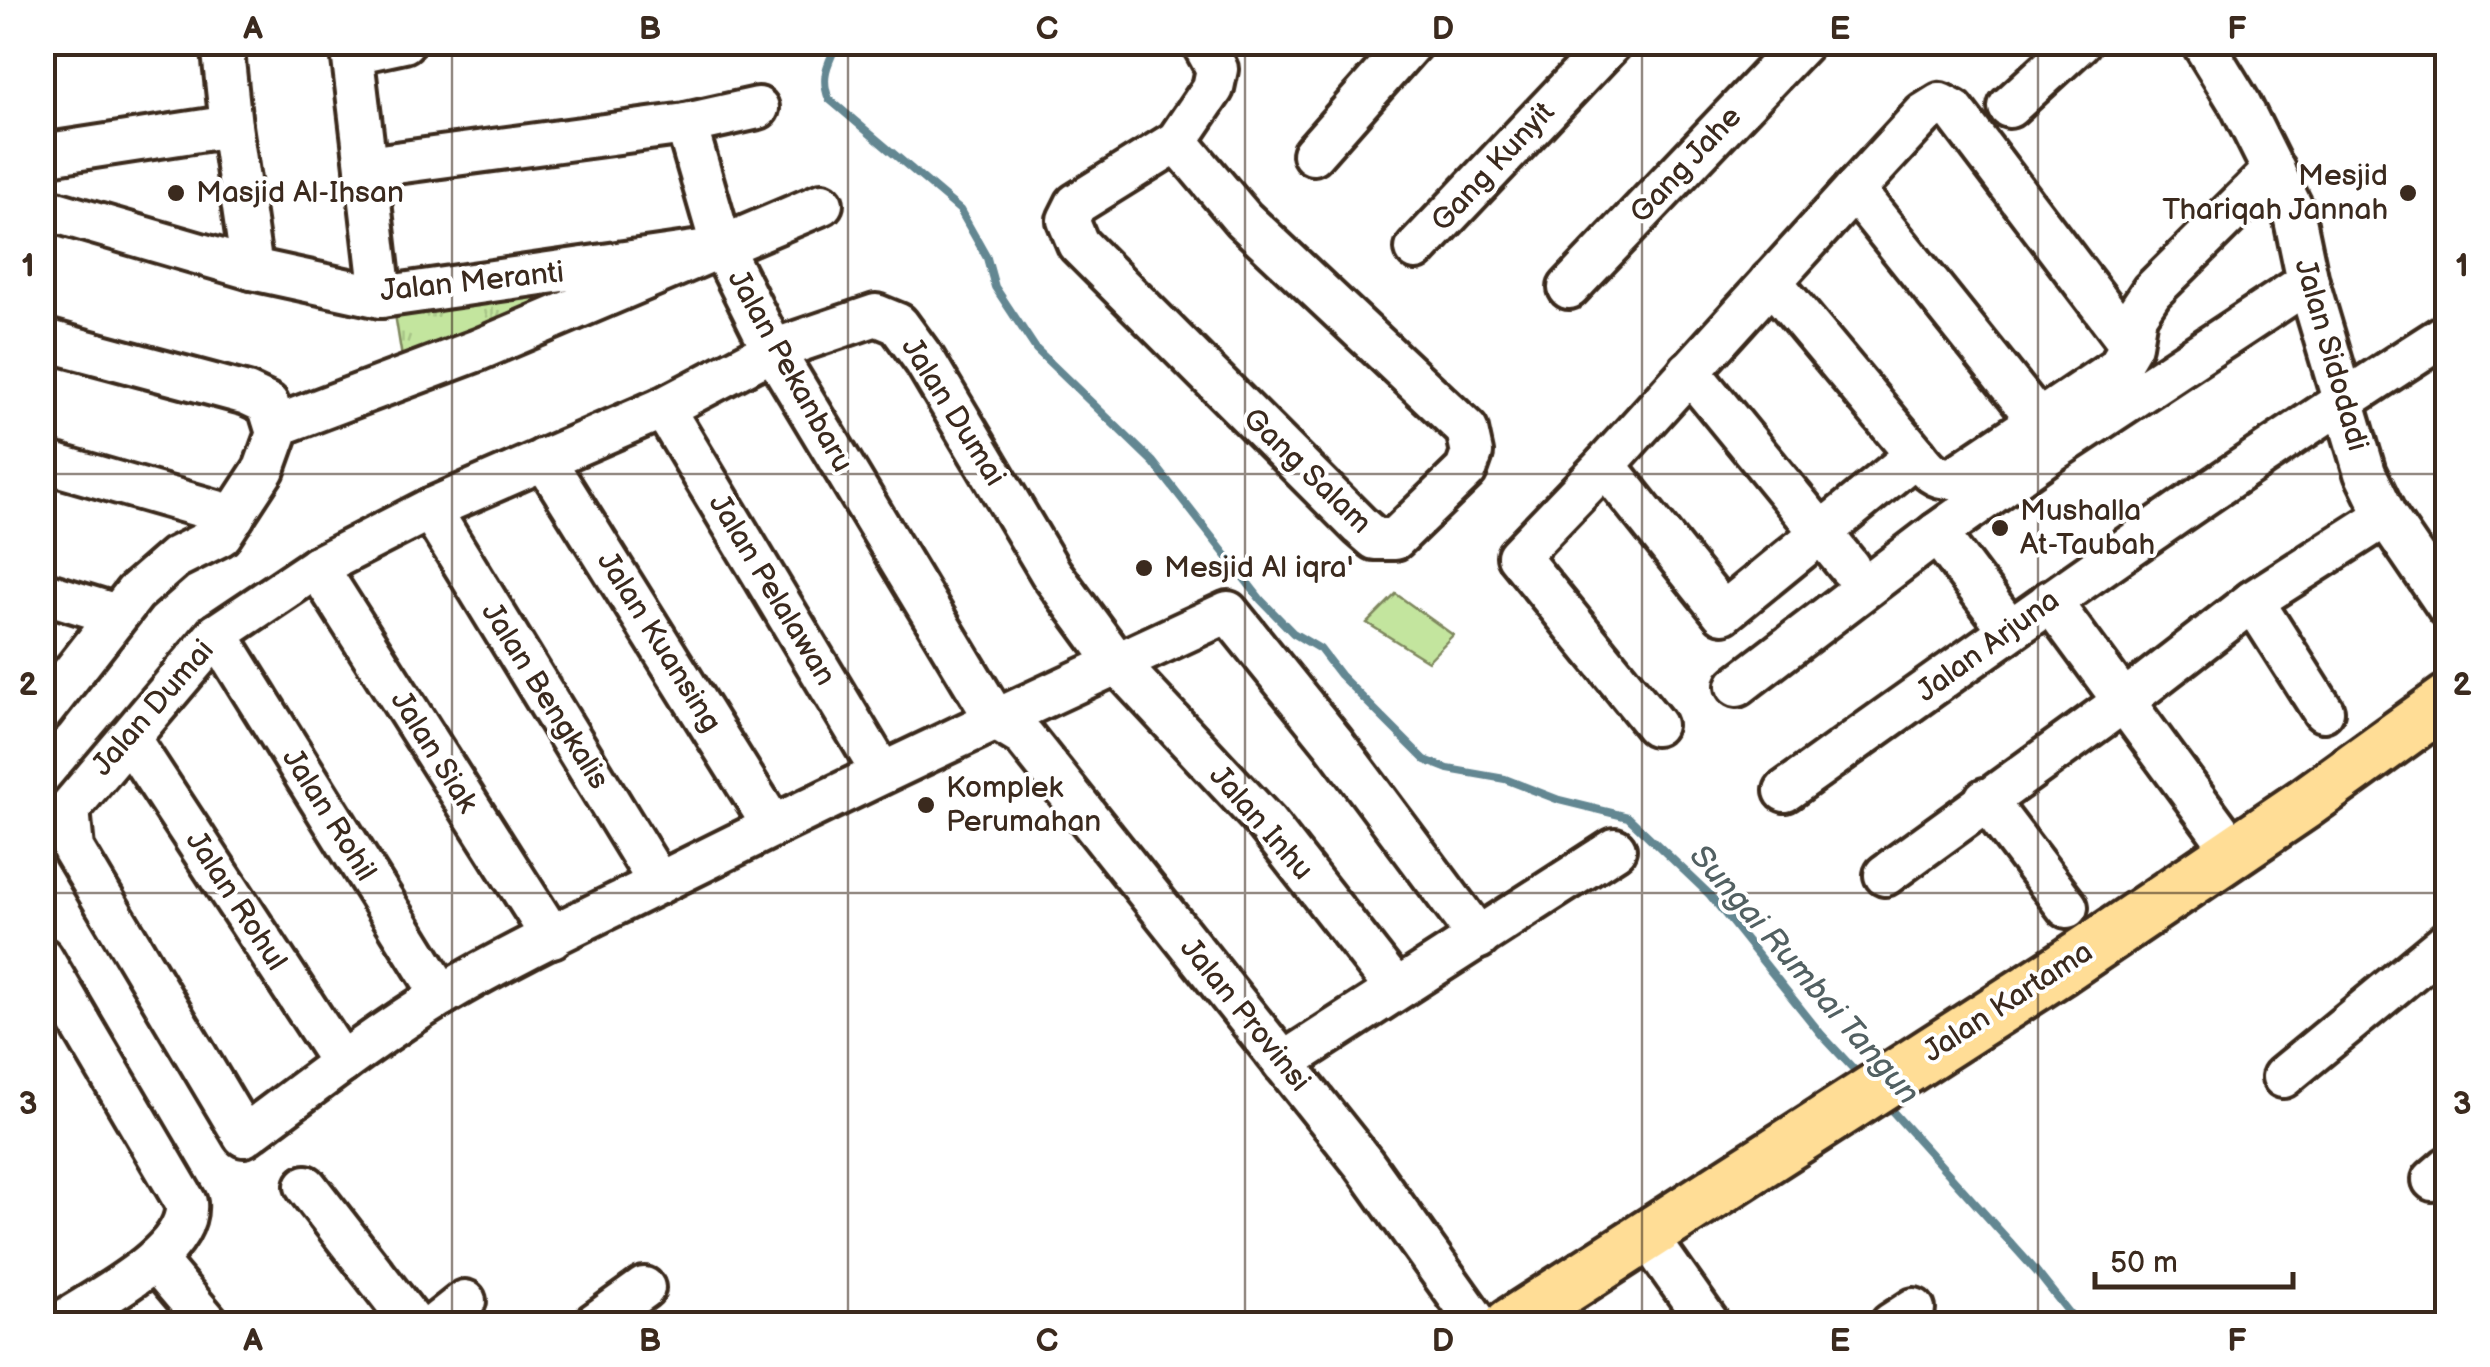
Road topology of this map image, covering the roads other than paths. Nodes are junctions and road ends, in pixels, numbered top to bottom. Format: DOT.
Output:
graph roads {
  1 [pos="222,42"];
  2 [pos="404,42"];
  3 [pos="1202,42"];
  4 [pos="1412,42"];
  5 [pos="1612,42"];
  6 [pos="1803,42"];
  7 [pos="2080,42"];
  8 [pos="2202,42"];
  9 [pos="352,48"];
  10 [pos="2010,107"];
  11 [pos="758,108"];
  12 [pos="686,124"];
  13 [pos="230,126"];
  14 [pos="1178,141"];
  15 [pos="1313,154"];
  16 [pos="42,155"];
  17 [pos="366,167"];
  18 [pos="2274,170"];
  19 [pos="1854,190"];
  20 [pos="822,204"];
  21 [pos="42,208"];
  22 [pos="722,248"];
  23 [pos="1416,249"];
  24 [pos="252,268"];
  25 [pos="1771,281"];
  26 [pos="2308,282"];
  27 [pos="1570,288"];
  28 [pos="381,297"];
  29 [pos="2448,333"];
  30 [pos="42,339"];
  31 [pos="2131,345"];
  32 [pos="773,350"];
  33 [pos="1689,371"];
  34 [pos="2342,400"];
  35 [pos="663,408"];
  36 [pos="2039,421"];
  37 [pos="276,426"];
  38 [pos="1916,455"];
  39 [pos="544,459"];
  40 [pos="42,461"];
  41 [pos="1605,465"];
  42 [pos="430,509"];
  43 [pos="234,516"];
  44 [pos="2386,516"];
  45 [pos="1820,532"];
  46 [pos="1937,532"];
  47 [pos="317,567"];
  48 [pos="1849,567"];
  49 [pos="42,592"];
  50 [pos="2050,601"];
  51 [pos="2253,602"];
  52 [pos="2448,607"];
  53 [pos="1724,613"];
  54 [pos="118,615"];
  55 [pos="2010,630"];
  56 [pos="217,634"];
  57 [pos="1752,649"];
  58 [pos="1117,663"];
  59 [pos="1736,686"];
  60 [pos="2448,700"];
  61 [pos="2123,702"];
  62 [pos="2323,711"];
  63 [pos="42,712"];
  64 [pos="996,720"];
  65 [pos="1655,725"];
  66 [pos="130,738"];
  67 [pos="882,772"];
  68 [pos="1785,791"];
  69 [pos="1984,800"];
  70 [pos="773,826"];
  71 [pos="1615,849"];
  72 [pos="2233,850"];
  73 [pos="1885,875"];
  74 [pos="659,883"];
  75 [pos="2068,907"];
  76 [pos="552,937"];
  77 [pos="1479,938"];
  78 [pos="2448,940"];
  79 [pos="42,958"];
  80 [pos="1396,990"];
  81 [pos="442,996"];
  82 [pos="342,1063"];
  83 [pos="1282,1063"];
  84 [pos="2282,1077"];
  85 [pos="306,1186"];
  86 [pos="1647,1236"];
  87 [pos="155,1260"];
  88 [pos="644,1288"];
  89 [pos="58,1324"];
  90 [pos="209,1324"];
  91 [pos="413,1324"];
  92 [pos="594,1324"];
  93 [pos="1478,1324"];
  94 [pos="1510,1324"];
  95 [pos="1709,1324"];
  1 -- 13 [label="street"];
  2 -- 9 [label="street"];
  3 -- 14 [label="street, Gang Salam"];
  4 -- 15 [label="street"];
  5 -- 23 [label="street, Gang Kunyit"];
  6 -- 27 [label="street, Gang Jahe"];
  7 -- 10 [label="street"];
  8 -- 18 [label="street, Jalan Sidodadi"];
  9 -- 17 [label="street"];
  11 -- 12 [label="street"];
  12 -- 17 [label="street"];
  12 -- 22 [label="street"];
  13 -- 16 [label="street"];
  13 -- 24 [label="street"];
  14 -- 14 [label="street, Gang Salam"];
  17 -- 28 [label="street"];
  18 -- 26 [label="street, Jalan Sidodadi"];
  18 -- 31 [label="street"];
  19 -- 25 [label="street"];
  19 -- 31 [label="street"];
  19 -- 36 [label="street"];
  20 -- 22 [label="street"];
  21 -- 24 [label="street, Jalan Meranti"];
  22 -- 28 [label="street, Jalan Meranti"];
  22 -- 32 [label="street, Jalan Pekanbaru"];
  22 -- 37 [label="street, Jalan Pekanbaru"];
  24 -- 28 [label="street, Jalan Meranti"];
  25 -- 33 [label="street"];
  25 -- 38 [label="street"];
  26 -- 34 [label="street, Jalan Sidodadi"];
  26 -- 46 [label="street"];
  29 -- 34 [label="street, Jalan Arjuna"];
  30 -- 37 [label="street"];
  31 -- 36 [label="street"];
  32 -- 35 [label="street, Jalan Dumai"];
  32 -- 58 [label="street, Jalan Dumai"];
  32 -- 64 [label="street, Jalan Pekanbaru"];
  33 -- 41 [label="street"];
  33 -- 45 [label="street"];
  34 -- 44 [label="street, Jalan Sidodadi"];
  34 -- 50 [label="street, Jalan Arjuna"];
  35 -- 39 [label="street, Jalan Dumai"];
  35 -- 67 [label="street, Jalan Pelalawan"];
  36 -- 38 [label="street"];
  37 -- 43 [label="street"];
  38 -- 45 [label="street"];
  39 -- 42 [label="street, Jalan Dumai"];
  39 -- 70 [label="street, Jalan Kuansing"];
  40 -- 43 [label="street"];
  41 -- 53 [label="street"];
  41 -- 65 [label="street"];
  42 -- 47 [label="street, Jalan Dumai"];
  42 -- 74 [label="street, Jalan Bengkalis"];
  43 -- 54 [label="street"];
  44 -- 51 [label="street"];
  44 -- 52 [label="street, Jalan Sidodadi"];
  45 -- 48 [label="street"];
  45 -- 53 [label="street"];
  46 -- 55 [label="street"];
  46 -- 59 [label="street"];
  47 -- 56 [label="street, Jalan Dumai"];
  47 -- 76 [label="street, Jalan Siak"];
  49 -- 54 [label="street"];
  50 -- 55 [label="street, Jalan Arjuna"];
  50 -- 61 [label="street"];
  51 -- 61 [label="street"];
  51 -- 62 [label="street"];
  53 -- 57 [label="street"];
  54 -- 63 [label="street"];
  55 -- 68 [label="street, Jalan Arjuna"];
  56 -- 66 [label="street, Jalan Dumai"];
  56 -- 81 [label="street, Jalan Rohil"];
  58 -- 64 [label="street, Jalan Dumai"];
  58 -- 77 [label="street"];
  58 -- 80 [label="street, Jalan Inhu"];
  60 -- 72 [label="main road, Jalan Kartama"];
  61 -- 69 [label="street"];
  61 -- 72 [label="street"];
  64 -- 67 [label="street, Jalan Dumai"];
  64 -- 83 [label="street, Jalan Provinsi"];
  66 -- 82 [label="street, Jalan Rohul"];
  66 -- 82 [label="street, Jalan Dumai"];
  67 -- 70 [label="street, Jalan Dumai"];
  69 -- 73 [label="street"];
  69 -- 75 [label="street"];
  70 -- 74 [label="street, Jalan Dumai"];
  71 -- 77 [label="street"];
  72 -- 86 [label="main road, Jalan Kartama"];
  74 -- 76 [label="street, Jalan Dumai"];
  76 -- 81 [label="street, Jalan Dumai"];
  77 -- 80 [label="street"];
  78 -- 84 [label="street"];
  79 -- 87 [label="street"];
  80 -- 83 [label="street"];
  81 -- 82 [label="street, Jalan Dumai"];
  83 -- 93 [label="street, Jalan Provinsi"];
  85 -- 91 [label="street"];
  86 -- 94 [label="main road, Jalan Kartama"];
  86 -- 95 [label="street"];
  87 -- 89 [label="street"];
  87 -- 90 [label="street"];
  88 -- 92 [label="street"];
}
